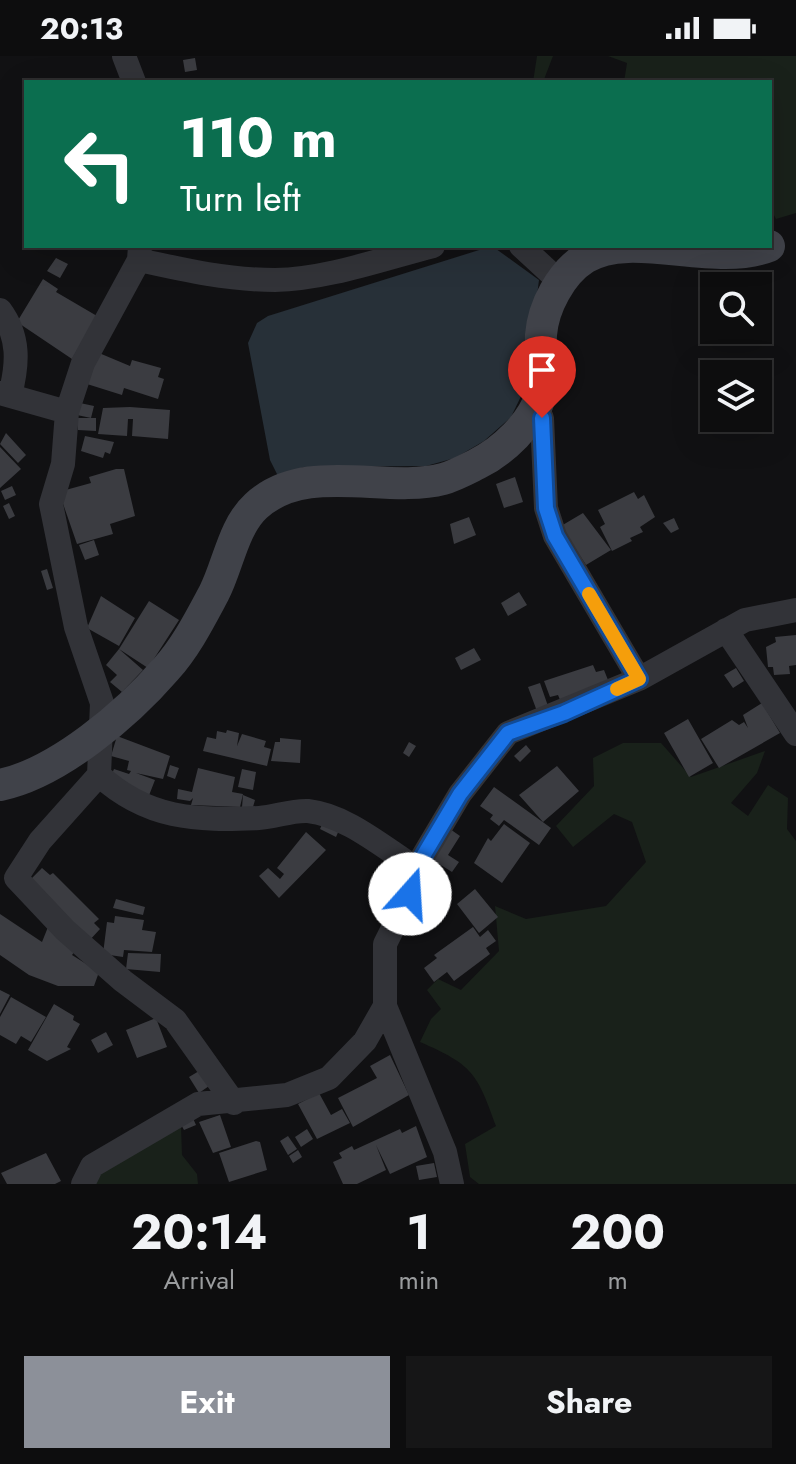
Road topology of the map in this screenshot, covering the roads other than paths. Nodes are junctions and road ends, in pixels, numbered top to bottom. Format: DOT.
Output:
graph roads {
  1 [pos="124,56"];
  2 [pos="133,80"];
  3 [pos="796,236"];
  4 [pos="772,245"];
  5 [pos="425,248"];
  6 [pos="523,248"];
  7 [pos="649,248"];
  8 [pos="649,248"];
  9 [pos="760,248"];
  10 [pos="139,253"];
  11 [pos="560,282"];
  12 [pos="0,310"];
  13 [pos="5,394"];
  14 [pos="534,409"];
  15 [pos="67,412"];
  16 [pos="796,610"];
  17 [pos="726,630"];
  18 [pos="639,679"];
  19 [pos="100,728"];
  20 [pos="796,734"];
  21 [pos="99,775"];
  22 [pos="0,785"];
  23 [pos="416,868"];
  24 [pos="385,1006"];
  25 [pos="234,1103"];
  26 [pos="83,1184"];
  27 [pos="452,1184"];
  1 -- 2 [label="street"];
  3 -- 4 [label="street"];
  5 -- 10 [label="street"];
  6 -- 11 [label="street"];
  7 -- 11 [label="street"];
  8 -- 9 [label="street"];
  10 -- 15 [label="street"];
  11 -- 14 [label="street"];
  12 -- 13 [label="street"];
  13 -- 15 [label="street"];
  14 -- 18 [label="street"];
  14 -- 19 [label="street"];
  15 -- 19 [label="street"];
  16 -- 17 [label="street"];
  17 -- 18 [label="street"];
  17 -- 20 [label="street"];
  18 -- 23 [label="street"];
  19 -- 21 [label="street"];
  19 -- 22 [label="street"];
  21 -- 23 [label="street"];
  21 -- 25 [label="street"];
  23 -- 24 [label="street"];
  24 -- 25 [label="street"];
  24 -- 27 [label="street"];
  25 -- 26 [label="street"];
}
